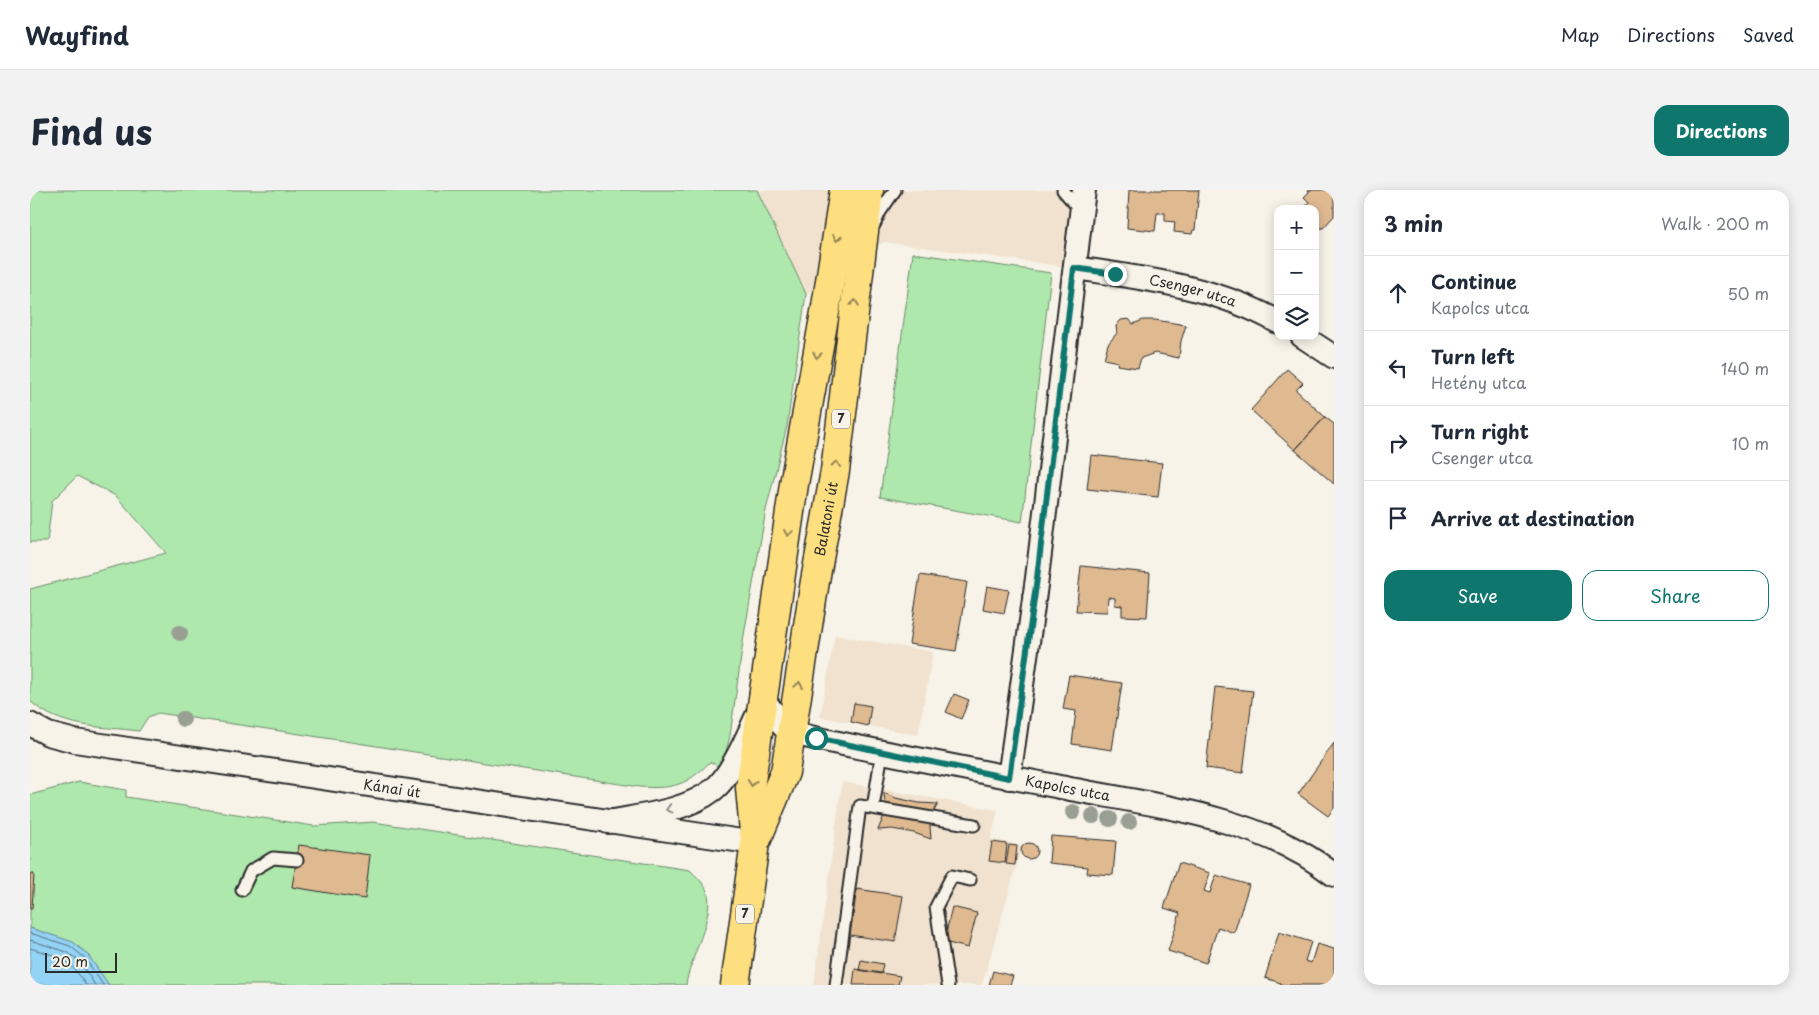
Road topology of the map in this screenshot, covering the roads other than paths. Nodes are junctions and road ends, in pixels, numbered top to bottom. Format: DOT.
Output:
graph roads {
  1 [pos="844,190"];
  2 [pos="869,190"];
  3 [pos="895,190"];
  4 [pos="1064,190"];
  5 [pos="1082,200"];
  6 [pos="860,257"];
  7 [pos="1074,268"];
  8 [pos="1274,320"];
  9 [pos="1308,340"];
  10 [pos="1334,357"];
  11 [pos="764,700"];
  12 [pos="30,724"];
  13 [pos="791,733"];
  14 [pos="882,752"];
  15 [pos="1009,778"];
  16 [pos="873,808"];
  17 [pos="608,822"];
  18 [pos="974,825"];
  19 [pos="755,842"];
  20 [pos="297,860"];
  21 [pos="1334,875"];
  22 [pos="970,880"];
  23 [pos="242,890"];
  24 [pos="735,985"];
  25 [pos="836,985"];
  26 [pos="948,985"];
  1 -- 11 [label="main road, Balatoni út / 7, one-way"];
  2 -- 6 [label="main road, Balatoni út / 7"];
  3 -- 6 [label="lane"];
  4 -- 5 [label="lane"];
  5 -- 7 [label="street"];
  13 -- 6 [label="main road, Balatoni út / 7, one-way"];
  7 -- 8 [label="street, Csenger utca"];
  7 -- 15 [label="street"];
  9 -- 10 [label="street"];
  11 -- 13 [label="street"];
  11 -- 17 [label="street, one-way"];
  11 -- 19 [label="main road, Balatoni út / 7, one-way"];
  12 -- 17 [label="street, Kánai út"];
  13 -- 14 [label="street, Kapolcs utca"];
  13 -- 19 [label="main road, Balatoni út / 7"];
  14 -- 15 [label="street, Kapolcs utca"];
  14 -- 16 [label="lane"];
  15 -- 21 [label="street, Kapolcs utca"];
  16 -- 18 [label="lane"];
  16 -- 25 [label="lane"];
  17 -- 19 [label="street, Kánai út"];
  19 -- 24 [label="main road, Balatoni út / 7"];
  20 -- 23 [label="lane"];
  22 -- 26 [label="lane"];
}
